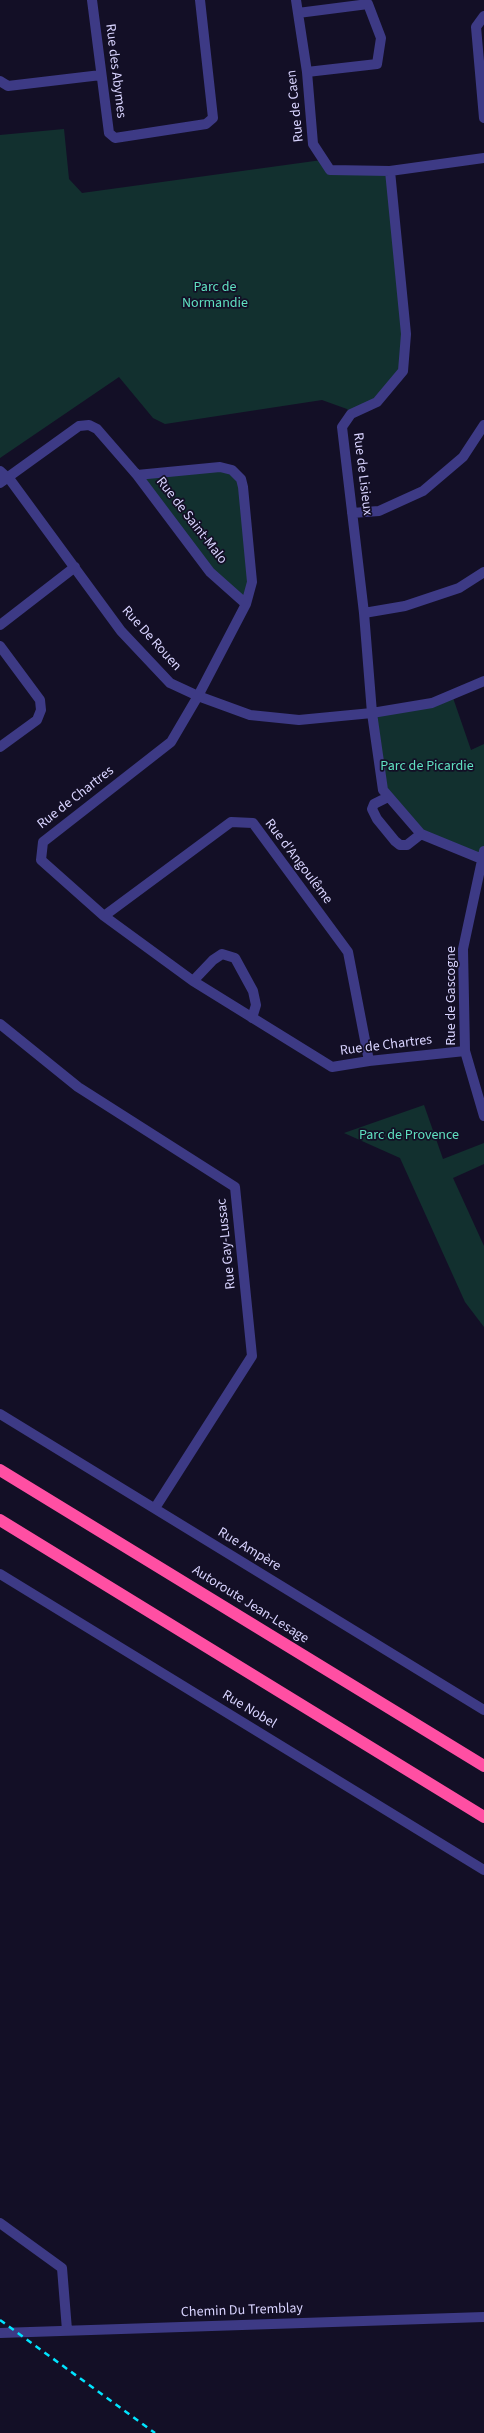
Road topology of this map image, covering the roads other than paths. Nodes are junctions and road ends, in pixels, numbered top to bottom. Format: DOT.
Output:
graph roads {
  1 [pos="92,0"];
  2 [pos="200,0"];
  3 [pos="296,0"];
  4 [pos="298,14"];
  5 [pos="484,16"];
  6 [pos="307,72"];
  7 [pos="101,75"];
  8 [pos="0,81"];
  9 [pos="484,118"];
  10 [pos="484,158"];
  11 [pos="390,171"];
  12 [pos="484,424"];
  13 [pos="137,475"];
  14 [pos="2,477"];
  15 [pos="352,513"];
  16 [pos="75,567"];
  17 [pos="484,572"];
  18 [pos="246,604"];
  19 [pos="364,613"];
  20 [pos="0,625"];
  21 [pos="0,646"];
  22 [pos="484,681"];
  23 [pos="198,696"];
  24 [pos="372,713"];
  25 [pos="0,747"];
  26 [pos="388,797"];
  27 [pos="421,834"];
  28 [pos="483,855"];
  29 [pos="104,916"];
  30 [pos="193,981"];
  31 [pos="252,1018"];
  32 [pos="0,1024"];
  33 [pos="465,1051"];
  34 [pos="368,1061"];
  35 [pos="484,1116"];
  36 [pos="0,1414"];
  37 [pos="0,1470"];
  38 [pos="155,1508"];
  39 [pos="0,1520"];
  40 [pos="0,1574"];
  41 [pos="484,1710"];
  42 [pos="484,1766"];
  43 [pos="484,1816"];
  44 [pos="484,1870"];
  45 [pos="0,2223"];
  46 [pos="484,2317"];
  47 [pos="67,2330"];
  48 [pos="0,2333"];
  1 -- 7 [label="street, Rue des Abymes"];
  2 -- 7 [label="street, Rue des Abymes"];
  3 -- 4 [label="street, Rue de Caen"];
  4 -- 6 [label="street, Rue de Caen"];
  4 -- 6 [label="street"];
  5 -- 9 [label="street"];
  6 -- 11 [label="street, Rue de Caen"];
  7 -- 8 [label="street"];
  10 -- 11 [label="street, Rue de Caen"];
  11 -- 15 [label="street, Rue de Lisieux"];
  12 -- 15 [label="street"];
  13 -- 14 [label="street, Rue de Saint-Malo"];
  13 -- 18 [label="street, Rue de Saint-Malo"];
  13 -- 18 [label="street, Rue de Saint-Malo"];
  14 -- 16 [label="street, Rue De Rouen"];
  15 -- 19 [label="street, Rue de Lisieux"];
  16 -- 20 [label="street"];
  16 -- 23 [label="street, Rue De Rouen"];
  17 -- 19 [label="street"];
  18 -- 23 [label="street, Rue de Chartres"];
  19 -- 24 [label="street, Rue de Lisieux"];
  21 -- 25 [label="street"];
  22 -- 24 [label="street, Rue De Rouen"];
  23 -- 24 [label="street, Rue De Rouen"];
  23 -- 29 [label="street, Rue de Chartres"];
  24 -- 26 [label="street, Rue de Lisieux"];
  26 -- 27 [label="street"];
  26 -- 27 [label="street"];
  27 -- 28 [label="street"];
  28 -- 33 [label="street, Rue de Gascogne"];
  29 -- 30 [label="street, Rue de Chartres"];
  29 -- 34 [label="street, Rue d'Angoulême"];
  30 -- 31 [label="street, Rue de Chartres"];
  30 -- 31 [label="street"];
  31 -- 34 [label="street, Rue de Chartres"];
  32 -- 38 [label="street, Rue Gay-Lussac"];
  33 -- 34 [label="street, Rue de Chartres"];
  33 -- 35 [label="street, Rue de Gascogne"];
  36 -- 38 [label="street, Rue Ampère"];
  37 -- 42 [label="highway, Autoroute Jean-Lesage"];
  38 -- 41 [label="street, Rue Ampère"];
  39 -- 43 [label="highway"];
  40 -- 44 [label="street, Rue Nobel"];
  45 -- 47 [label="street"];
  46 -- 47 [label="street, Chemin Du Tremblay"];
  47 -- 48 [label="street, Chemin Du Tremblay"];
}
